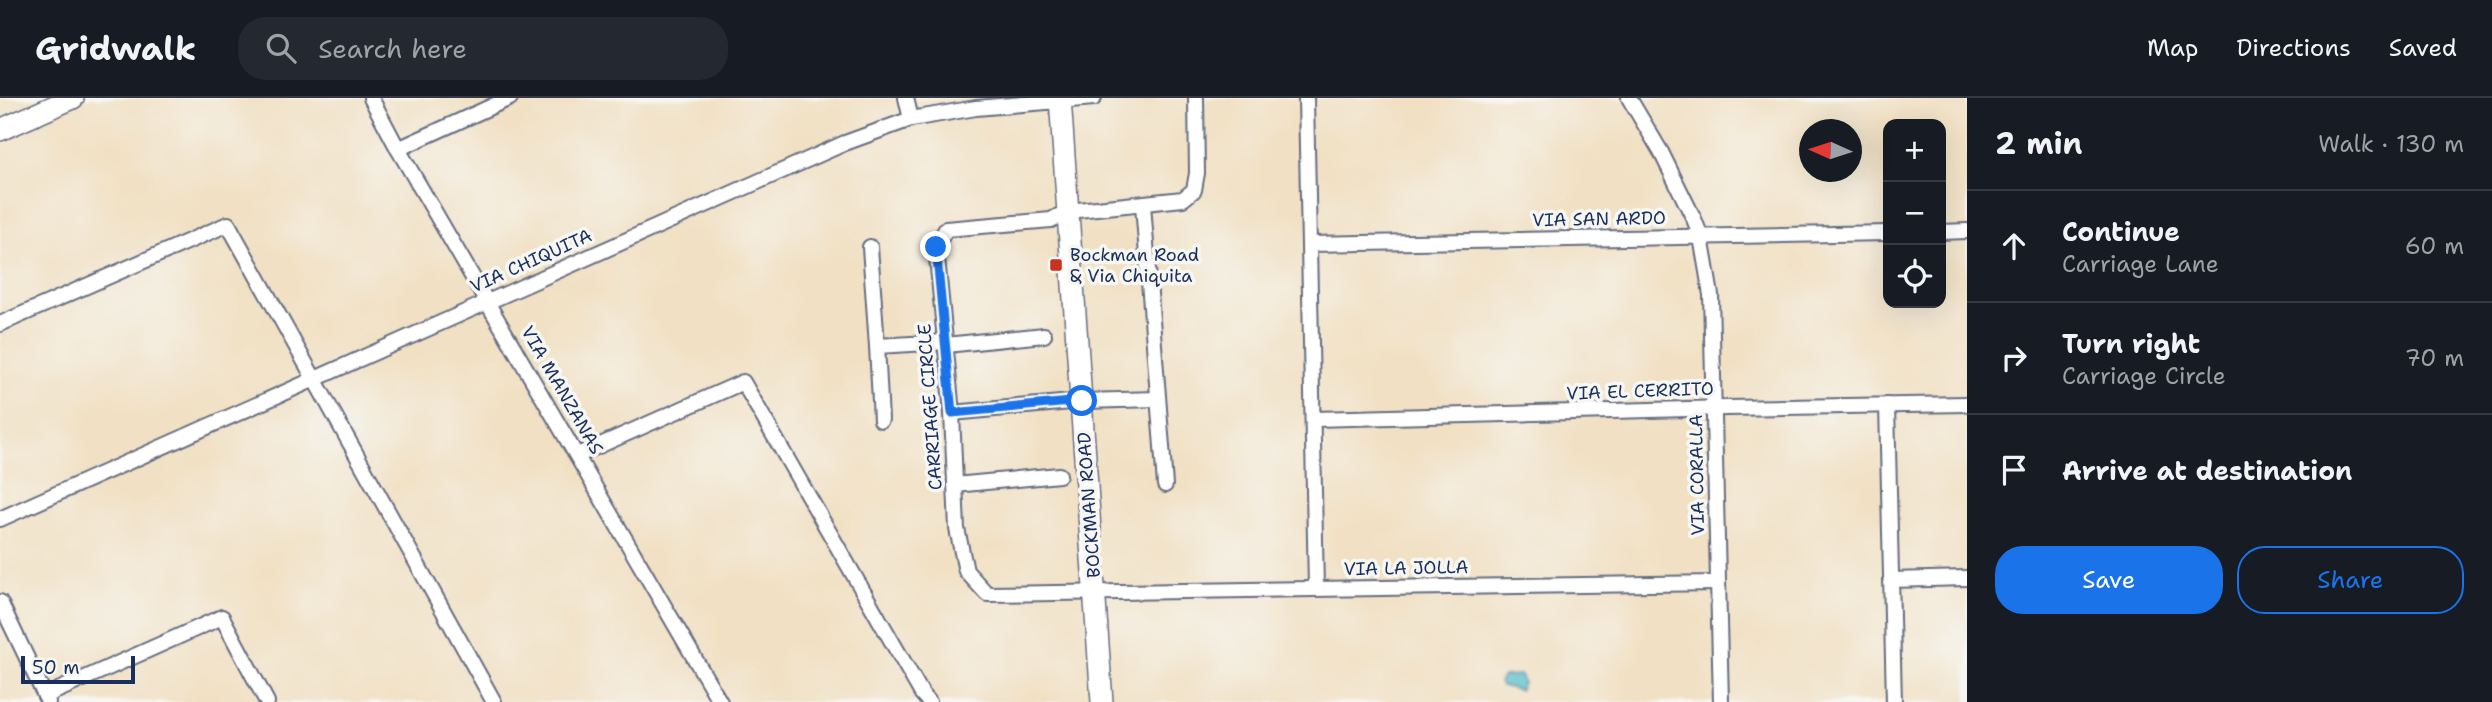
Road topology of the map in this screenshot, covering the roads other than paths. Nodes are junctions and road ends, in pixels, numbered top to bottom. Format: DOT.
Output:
graph roads {
  1 [pos="73,98"];
  2 [pos="371,98"];
  3 [pos="510,98"];
  4 [pos="906,98"];
  5 [pos="1094,98"];
  6 [pos="1196,98"];
  7 [pos="1306,98"];
  8 [pos="1629,98"];
  9 [pos="1060,100"];
  10 [pos="911,119"];
  11 [pos="0,130"];
  12 [pos="398,149"];
  13 [pos="1143,205"];
  14 [pos="1068,211"];
  15 [pos="1967,231"];
  16 [pos="1946,232"];
  17 [pos="1883,233"];
  18 [pos="1701,237"];
  19 [pos="1310,244"];
  20 [pos="870,247"];
  21 [pos="488,301"];
  22 [pos="0,324"];
  23 [pos="1044,335"];
  24 [pos="945,343"];
  25 [pos="877,346"];
  26 [pos="314,379"];
  27 [pos="1158,399"];
  28 [pos="1082,401"];
  29 [pos="1967,404"];
  30 [pos="1887,405"];
  31 [pos="1714,408"];
  32 [pos="952,413"];
  33 [pos="1314,419"];
  34 [pos="881,421"];
  35 [pos="578,455"];
  36 [pos="1059,475"];
  37 [pos="955,485"];
  38 [pos="1165,485"];
  39 [pos="0,520"];
  40 [pos="1967,578"];
  41 [pos="1891,580"];
  42 [pos="1718,583"];
  43 [pos="1316,588"];
  44 [pos="1095,593"];
  45 [pos="0,602"];
  46 [pos="46,699"];
  47 [pos="267,702"];
  48 [pos="494,702"];
  49 [pos="720,702"];
  50 [pos="929,702"];
  51 [pos="1102,702"];
  52 [pos="1721,702"];
  53 [pos="1894,702"];
  1 -- 11 [label="street"];
  2 -- 12 [label="street, VIA MANZANAS"];
  3 -- 12 [label="street"];
  4 -- 10 [label="street"];
  5 -- 9 [label="street, VIA CHIQUITA"];
  6 -- 13 [label="street"];
  7 -- 19 [label="street"];
  8 -- 18 [label="street, VIA CORALLA"];
  9 -- 10 [label="street, VIA CHIQUITA"];
  9 -- 14 [label="street, BOCKMAN ROAD"];
  10 -- 21 [label="street, VIA CHIQUITA"];
  12 -- 21 [label="street, VIA MANZANAS"];
  13 -- 14 [label="street"];
  13 -- 27 [label="street"];
  14 -- 24 [label="street, CARRIAGE CIRCLE"];
  14 -- 28 [label="street, BOCKMAN ROAD"];
  15 -- 16 [label="street"];
  17 -- 18 [label="street, VIA SAN ARDO"];
  18 -- 19 [label="street, VIA SAN ARDO"];
  18 -- 31 [label="street, VIA CORALLA"];
  19 -- 33 [label="street"];
  20 -- 25 [label="street"];
  21 -- 26 [label="street, VIA CHIQUITA"];
  21 -- 35 [label="street, VIA MANZANAS"];
  22 -- 26 [label="street"];
  23 -- 24 [label="street"];
  24 -- 25 [label="street"];
  24 -- 32 [label="street, CARRIAGE CIRCLE"];
  25 -- 34 [label="street"];
  26 -- 39 [label="street, VIA CHIQUITA"];
  26 -- 48 [label="street"];
  27 -- 28 [label="street"];
  27 -- 38 [label="street"];
  28 -- 32 [label="street"];
  28 -- 44 [label="street, BOCKMAN ROAD"];
  29 -- 30 [label="street, VIA EL CERRITO"];
  30 -- 31 [label="street, VIA EL CERRITO"];
  30 -- 41 [label="street"];
  31 -- 33 [label="street, VIA EL CERRITO"];
  31 -- 42 [label="street, VIA CORALLA"];
  32 -- 37 [label="street, CARRIAGE CIRCLE"];
  33 -- 43 [label="street"];
  35 -- 49 [label="street, VIA MANZANAS"];
  35 -- 50 [label="street"];
  36 -- 37 [label="street"];
  37 -- 44 [label="street, CARRIAGE CIRCLE"];
  40 -- 41 [label="street"];
  41 -- 53 [label="street"];
  42 -- 43 [label="street, VIA LA JOLLA"];
  42 -- 52 [label="street, VIA CORALLA"];
  43 -- 44 [label="street, VIA LA JOLLA"];
  44 -- 51 [label="street, BOCKMAN ROAD"];
  45 -- 46 [label="street"];
  46 -- 47 [label="street"];
}
